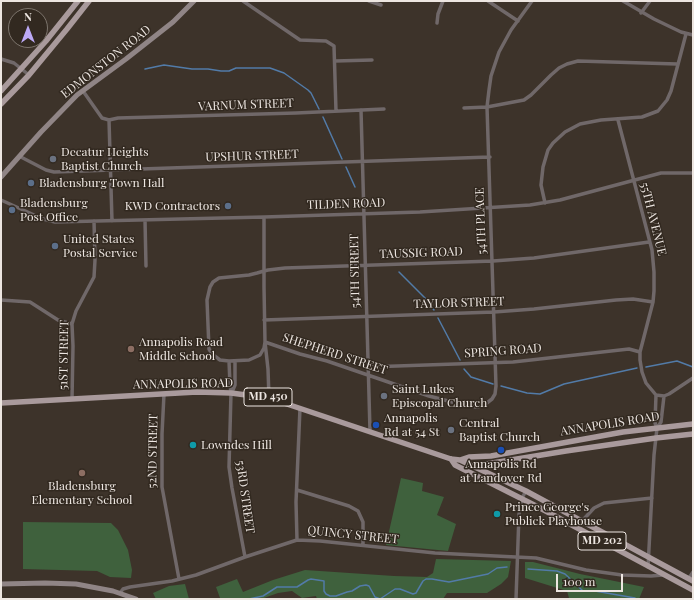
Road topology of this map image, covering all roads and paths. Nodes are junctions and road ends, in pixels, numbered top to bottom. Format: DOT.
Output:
graph roads {
  1 [pos="78,1"];
  2 [pos="89,1"];
  3 [pos="194,1"];
  4 [pos="243,1"];
  5 [pos="370,1"];
  6 [pos="444,1"];
  7 [pos="488,1"];
  8 [pos="532,1"];
  9 [pos="623,1"];
  10 [pos="650,1"];
  11 [pos="381,5"];
  12 [pos="641,13"];
  13 [pos="518,21"];
  14 [pos="436,23"];
  15 [pos="686,34"];
  16 [pos="693,35"];
  17 [pos="1,59"];
  18 [pos="335,59"];
  19 [pos="372,60"];
  20 [pos="677,64"];
  21 [pos="22,69"];
  22 [pos="29,75"];
  23 [pos="1,91"];
  24 [pos="83,91"];
  25 [pos="1,104"];
  26 [pos="487,107"];
  27 [pos="464,108"];
  28 [pos="384,109"];
  29 [pos="361,110"];
  30 [pos="336,111"];
  31 [pos="109,120"];
  32 [pos="618,120"];
  33 [pos="19,156"];
  34 [pos="490,158"];
  35 [pos="362,162"];
  36 [pos="110,170"];
  37 [pos="693,173"];
  38 [pos="1,177"];
  39 [pos="632,180"];
  40 [pos="1,200"];
  41 [pos="545,203"];
  42 [pos="491,209"];
  43 [pos="364,214"];
  44 [pos="264,217"];
  45 [pos="145,220"];
  46 [pos="112,221"];
  47 [pos="94,222"];
  48 [pos="649,242"];
  49 [pos="493,261"];
  50 [pos="365,265"];
  51 [pos="146,266"];
  52 [pos="264,271"];
  53 [pos="1,300"];
  54 [pos="653,302"];
  55 [pos="494,312"];
  56 [pos="366,317"];
  57 [pos="264,320"];
  58 [pos="72,324"];
  59 [pos="265,342"];
  60 [pos="640,352"];
  61 [pos="229,361"];
  62 [pos="235,361"];
  63 [pos="496,363"];
  64 [pos="368,367"];
  65 [pos="368,375"];
  66 [pos="693,378"];
  67 [pos="231,393"];
  68 [pos="164,394"];
  69 [pos="656,395"];
  70 [pos="664,396"];
  71 [pos="269,398"];
  72 [pos="72,399"];
  73 [pos="1,403"];
  74 [pos="468,405"];
  75 [pos="300,408"];
  76 [pos="693,424"];
  77 [pos="657,428"];
  78 [pos="370,431"];
  79 [pos="693,434"];
  80 [pos="656,438"];
  81 [pos="451,459"];
  82 [pos="460,460"];
  83 [pos="493,463"];
  84 [pos="473,466"];
  85 [pos="464,469"];
  86 [pos="492,474"];
  87 [pos="297,490"];
  88 [pos="526,491"];
  89 [pos="522,498"];
  90 [pos="652,498"];
  91 [pos="582,521"];
  92 [pos="297,540"];
  93 [pos="362,545"];
  94 [pos="245,556"];
  95 [pos="518,557"];
  96 [pos="649,557"];
  97 [pos="648,567"];
  98 [pos="693,572"];
  99 [pos="663,575"];
  100 [pos="180,580"];
  101 [pos="691,580"];
  102 [pos="1,584"];
  103 [pos="693,590"];
  104 [pos="120,593"];
  105 [pos="136,599"];
  106 [pos="516,599"];
  1 -- 21 [label="main road"];
  2 -- 22 [label="main road"];
  3 -- 24 [label="street, EDMONSTON ROAD"];
  4 -- 18 [label="street"];
  5 -- 11 [label="street"];
  6 -- 14 [label="street"];
  7 -- 13 [label="street"];
  8 -- 13 [label="street"];
  9 -- 12 [label="street"];
  10 -- 12 [label="street"];
  12 -- 15 [label="street"];
  13 -- 26 [label="street, 54TH PLACE"];
  15 -- 16 [label="street"];
  15 -- 20 [label="street"];
  17 -- 21 [label="street"];
  18 -- 19 [label="street"];
  18 -- 30 [label="street"];
  20 -- 26 [label="street"];
  20 -- 32 [label="street"];
  21 -- 22 [label="street"];
  21 -- 23 [label="main road"];
  22 -- 25 [label="main road"];
  24 -- 31 [label="street"];
  24 -- 33 [label="street, EDMONSTON ROAD"];
  26 -- 27 [label="street"];
  26 -- 34 [label="street, 54TH PLACE"];
  28 -- 29 [label="street, VARNUM STREET"];
  29 -- 30 [label="street, VARNUM STREET"];
  29 -- 35 [label="street, 54TH STREET"];
  30 -- 31 [label="street, VARNUM STREET"];
  31 -- 36 [label="street"];
  32 -- 39 [label="street, 55TH AVENUE"];
  32 -- 41 [label="street"];
  33 -- 36 [label="street, UPSHUR STREET"];
  33 -- 38 [label="street, EDMONSTON ROAD"];
  34 -- 35 [label="street, UPSHUR STREET"];
  34 -- 42 [label="street, 54TH PLACE"];
  35 -- 36 [label="street, UPSHUR STREET"];
  35 -- 43 [label="street, 54TH STREET"];
  36 -- 46 [label="street"];
  37 -- 39 [label="street, TILDEN ROAD"];
  39 -- 41 [label="street, TILDEN ROAD"];
  39 -- 48 [label="street, 55TH AVENUE"];
  40 -- 47 [label="street, TILDEN ROAD"];
  41 -- 42 [label="street, TILDEN ROAD"];
  42 -- 43 [label="street, TILDEN ROAD"];
  42 -- 49 [label="street, 54TH PLACE"];
  43 -- 44 [label="street, TILDEN ROAD"];
  43 -- 50 [label="street, 54TH STREET"];
  44 -- 45 [label="street, TILDEN ROAD"];
  44 -- 52 [label="street"];
  45 -- 46 [label="street, TILDEN ROAD"];
  45 -- 51 [label="street"];
  46 -- 47 [label="street, TILDEN ROAD"];
  47 -- 58 [label="street, 51ST STREET"];
  48 -- 49 [label="street, TAUSSIG ROAD"];
  48 -- 54 [label="street, 55TH AVENUE"];
  49 -- 50 [label="street, TAUSSIG ROAD"];
  49 -- 55 [label="street, 54TH PLACE"];
  50 -- 52 [label="street, TAUSSIG ROAD"];
  50 -- 56 [label="street, 54TH STREET"];
  52 -- 57 [label="street"];
  52 -- 61 [label="street, TAUSSIG ROAD"];
  53 -- 58 [label="street"];
  54 -- 55 [label="street, TAYLOR STREET"];
  54 -- 60 [label="street, 55TH AVENUE"];
  55 -- 56 [label="street, TAYLOR STREET"];
  55 -- 63 [label="street, 54TH PLACE"];
  56 -- 57 [label="street, TAYLOR STREET"];
  56 -- 64 [label="street, 54TH STREET"];
  57 -- 59 [label="street"];
  58 -- 72 [label="street, 51ST STREET"];
  59 -- 62 [label="street"];
  59 -- 65 [label="street, SHEPHERD STREET"];
  59 -- 71 [label="street"];
  60 -- 63 [label="street, SPRING ROAD"];
  60 -- 69 [label="street, 55TH AVENUE"];
  61 -- 62 [label="street"];
  61 -- 67 [label="street"];
  62 -- 67 [label="street"];
  63 -- 64 [label="street, SPRING ROAD"];
  63 -- 74 [label="street, 54TH PLACE"];
  64 -- 65 [label="street, 54TH STREET"];
  65 -- 74 [label="street, SHEPHERD STREET"];
  65 -- 78 [label="street, 54TH STREET"];
  66 -- 70 [label="street"];
  67 -- 68 [label="main road, ANNAPOLIS ROAD / MD 450"];
  67 -- 71 [label="main road, ANNAPOLIS ROAD / MD 450"];
  67 -- 94 [label="street, 53RD STREET"];
  68 -- 72 [label="main road, ANNAPOLIS ROAD / MD 450"];
  68 -- 100 [label="street, 52ND STREET"];
  69 -- 70 [label="street"];
  69 -- 77 [label="street"];
  70 -- 77 [label="street"];
  71 -- 75 [label="main road, ANNAPOLIS ROAD / MD 450"];
  72 -- 73 [label="main road, ANNAPOLIS ROAD / MD 450"];
  75 -- 78 [label="main road, ANNAPOLIS ROAD / MD 450"];
  75 -- 87 [label="street"];
  76 -- 77 [label="main road, ANNAPOLIS ROAD / MD 450"];
  77 -- 80 [label="street"];
  77 -- 82 [label="main road, ANNAPOLIS ROAD / MD 450"];
  78 -- 81 [label="main road, ANNAPOLIS ROAD / MD 450"];
  79 -- 80 [label="main road, ANNAPOLIS ROAD"];
  80 -- 83 [label="main road, ANNAPOLIS ROAD"];
  80 -- 90 [label="street"];
  81 -- 82 [label="main road, MD 450"];
  81 -- 85 [label="main road, MD 450"];
  82 -- 84 [label="main road, MD 202"];
  83 -- 84 [label="main road, ANNAPOLIS ROAD"];
  83 -- 86 [label="main road"];
  84 -- 85 [label="main road, ANNAPOLIS ROAD"];
  84 -- 86 [label="main road, MD 202"];
  85 -- 89 [label="main road, MD 202"];
  86 -- 88 [label="main road, MD 202"];
  87 -- 92 [label="street"];
  87 -- 93 [label="street"];
  88 -- 89 [label="street"];
  88 -- 91 [label="main road, MD 202"];
  89 -- 95 [label="street"];
  89 -- 97 [label="main road, MD 202"];
  90 -- 91 [label="street"];
  90 -- 96 [label="street"];
  91 -- 96 [label="main road, MD 202"];
  92 -- 93 [label="street, QUINCY STREET"];
  92 -- 94 [label="street, QUINCY STREET"];
  93 -- 95 [label="street, QUINCY STREET"];
  94 -- 100 [label="street, QUINCY STREET"];
  95 -- 99 [label="street, QUINCY STREET"];
  95 -- 106 [label="street"];
  96 -- 97 [label="street"];
  96 -- 101 [label="main road, MD 202"];
  97 -- 99 [label="main road, MD 202"];
  98 -- 101 [label="street"];
  99 -- 103 [label="main road, MD 202"];
  100 -- 104 [label="street, QUINCY STREET"];
  102 -- 104 [label="street"];
  104 -- 105 [label="street"];
}
